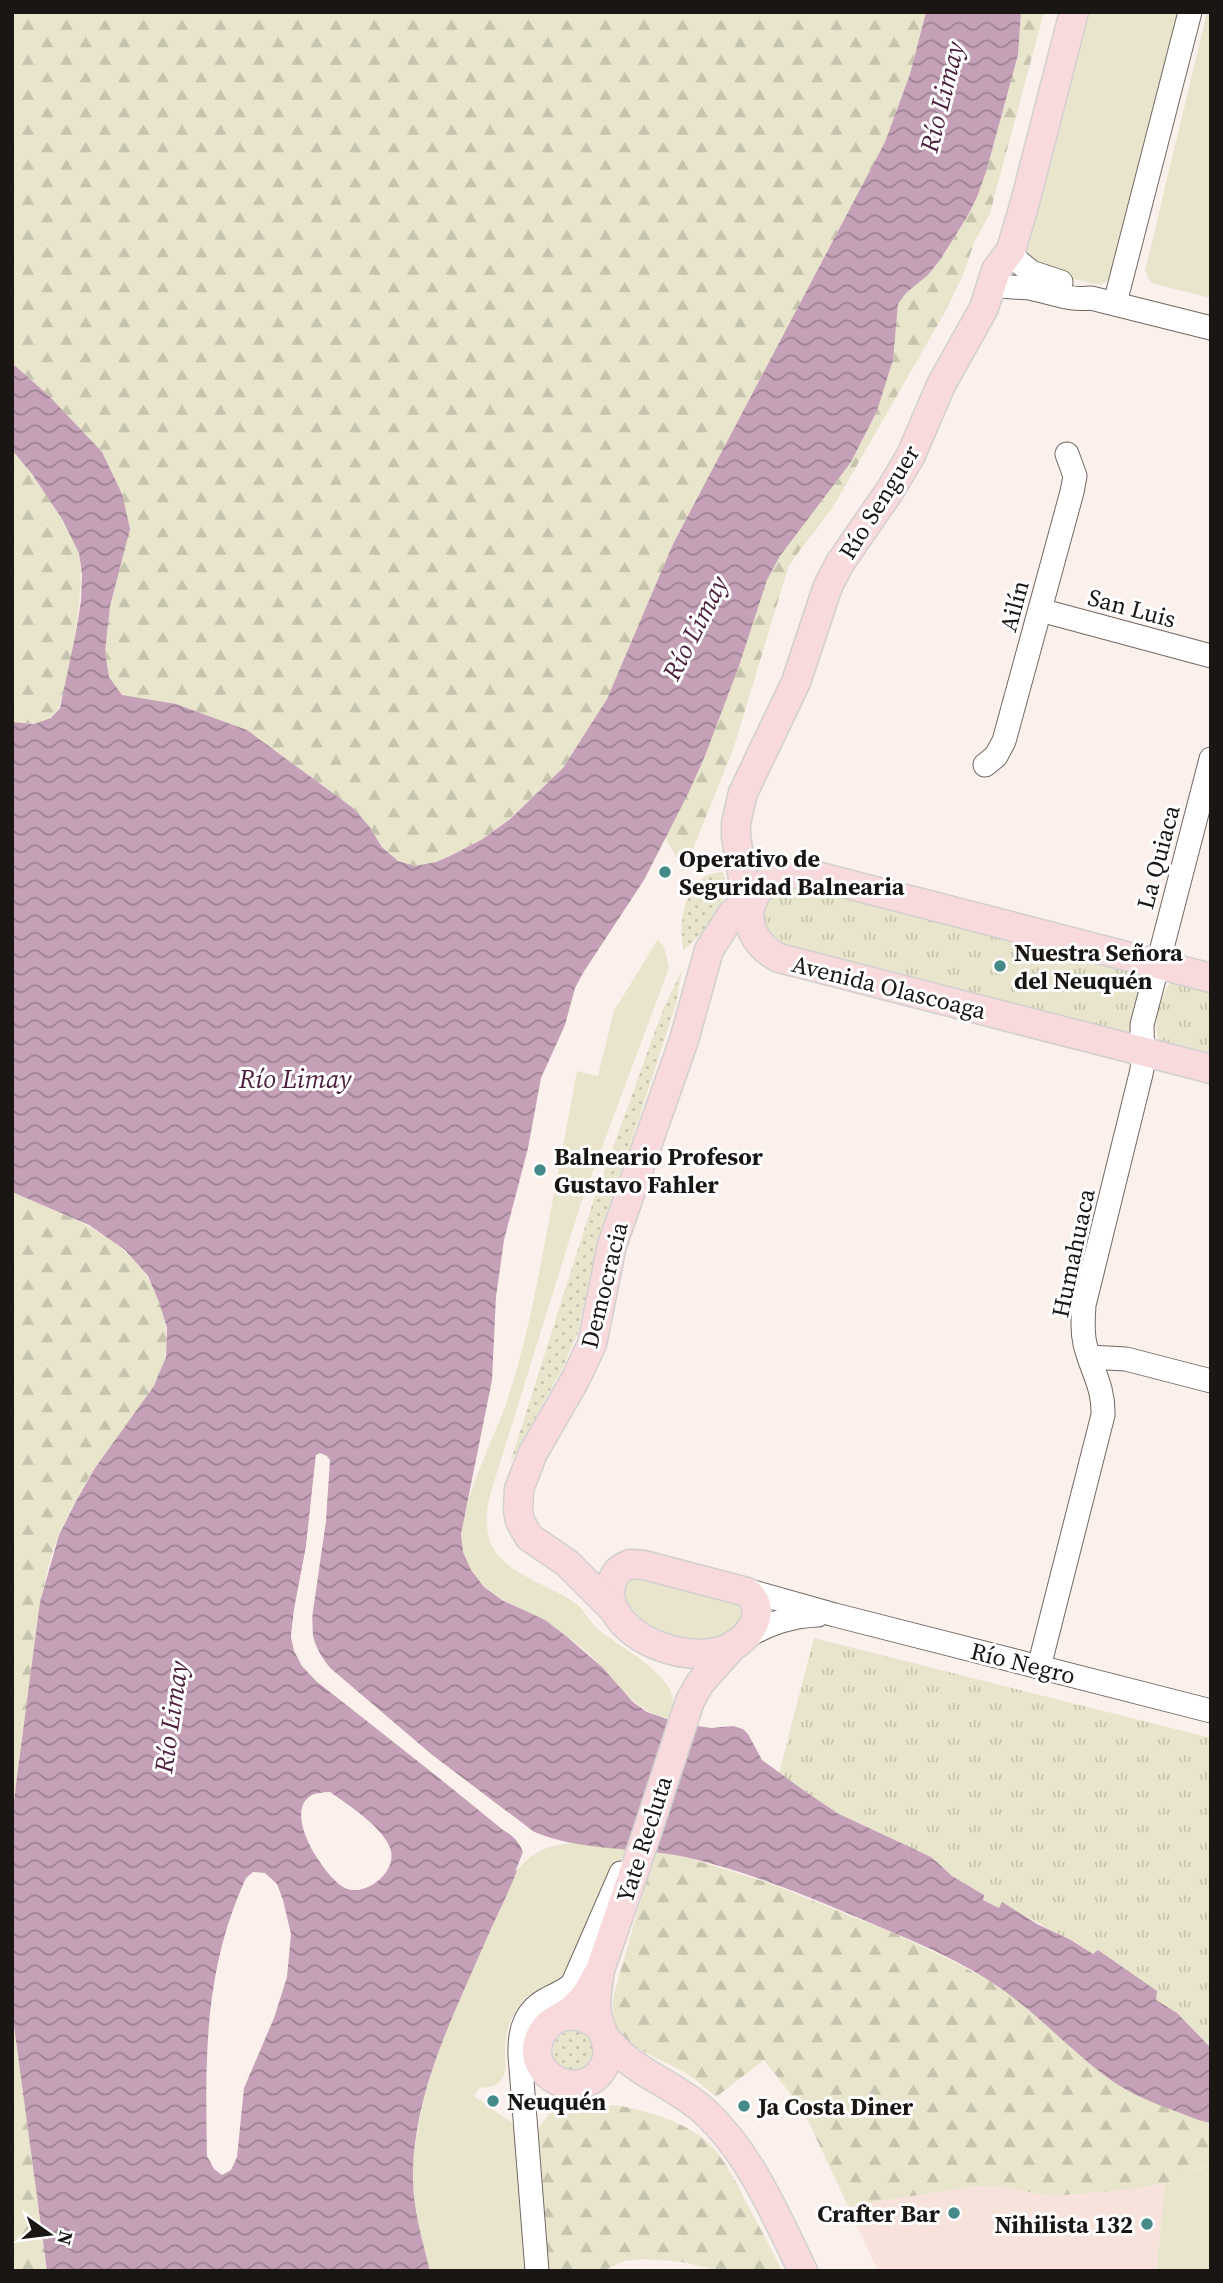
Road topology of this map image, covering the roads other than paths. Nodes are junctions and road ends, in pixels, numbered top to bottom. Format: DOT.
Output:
graph roads {
  1 [pos="1074,12"];
  2 [pos="1190,12"];
  3 [pos="998,268"];
  4 [pos="1115,303"];
  5 [pos="1211,328"];
  6 [pos="1067,454"];
  7 [pos="1040,610"];
  8 [pos="1211,656"];
  9 [pos="1211,759"];
  10 [pos="985,765"];
  11 [pos="751,901"];
  12 [pos="1157,964"];
  13 [pos="1211,978"];
  14 [pos="1143,1051"];
  15 [pos="1211,1069"];
  16 [pos="1089,1357"];
  17 [pos="1211,1381"];
  18 [pos="739,1588"];
  19 [pos="616,1612"];
  20 [pos="835,1615"];
  21 [pos="739,1641"];
  22 [pos="653,1645"];
  23 [pos="1038,1667"];
  24 [pos="687,1708"];
  25 [pos="1211,1711"];
  26 [pos="632,1862"];
  27 [pos="600,1970"];
  28 [pos="562,2017"];
  29 [pos="604,2034"];
  30 [pos="591,2081"];
  31 [pos="657,2081"];
  32 [pos="537,2271"];
  33 [pos="803,2271"];
  1 -- 3 [label="main road, Río Senguer"];
  2 -- 4 [label="street"];
  3 -- 4 [label="street"];
  3 -- 11 [label="main road, Río Senguer"];
  4 -- 5 [label="street"];
  6 -- 7 [label="street, Ailín"];
  7 -- 8 [label="street, San Luis"];
  7 -- 10 [label="street, Ailín"];
  9 -- 12 [label="street, La Quiaca"];
  11 -- 12 [label="main road"];
  11 -- 14 [label="main road, Avenida Olascoaga"];
  11 -- 19 [label="main road, Democracia"];
  12 -- 13 [label="main road"];
  12 -- 14 [label="street, La Quiaca"];
  14 -- 15 [label="main road, Avenida Olascoaga"];
  14 -- 16 [label="street, Humahuaca"];
  16 -- 17 [label="street"];
  16 -- 23 [label="street, Humahuaca"];
  18 -- 19 [label="main road, Río Negro"];
  18 -- 20 [label="street, Río Negro"];
  18 -- 21 [label="main road"];
  19 -- 22 [label="main road, Río Negro"];
  20 -- 21 [label="street, Río Negro"];
  20 -- 23 [label="street, Río Negro"];
  21 -- 22 [label="main road, Río Negro"];
  21 -- 24 [label="main road, Yate Recluta"];
  22 -- 24 [label="main road, Yate Recluta"];
  23 -- 25 [label="street, Río Negro"];
  24 -- 26 [label="main road, Yate Recluta"];
  26 -- 27 [label="main road, Yate Recluta"];
  26 -- 32 [label="street"];
  27 -- 28 [label="main road, Yate Recluta"];
  27 -- 29 [label="main road, Yate Recluta"];
  28 -- 29 [label="main road, Yate Recluta"];
  28 -- 30 [label="main road, Yate Recluta"];
  29 -- 30 [label="main road, Yate Recluta"];
  29 -- 31 [label="main road, Yate Recluta"];
  30 -- 31 [label="main road, Yate Recluta"];
  31 -- 33 [label="main road, Yate Recluta"];
}
